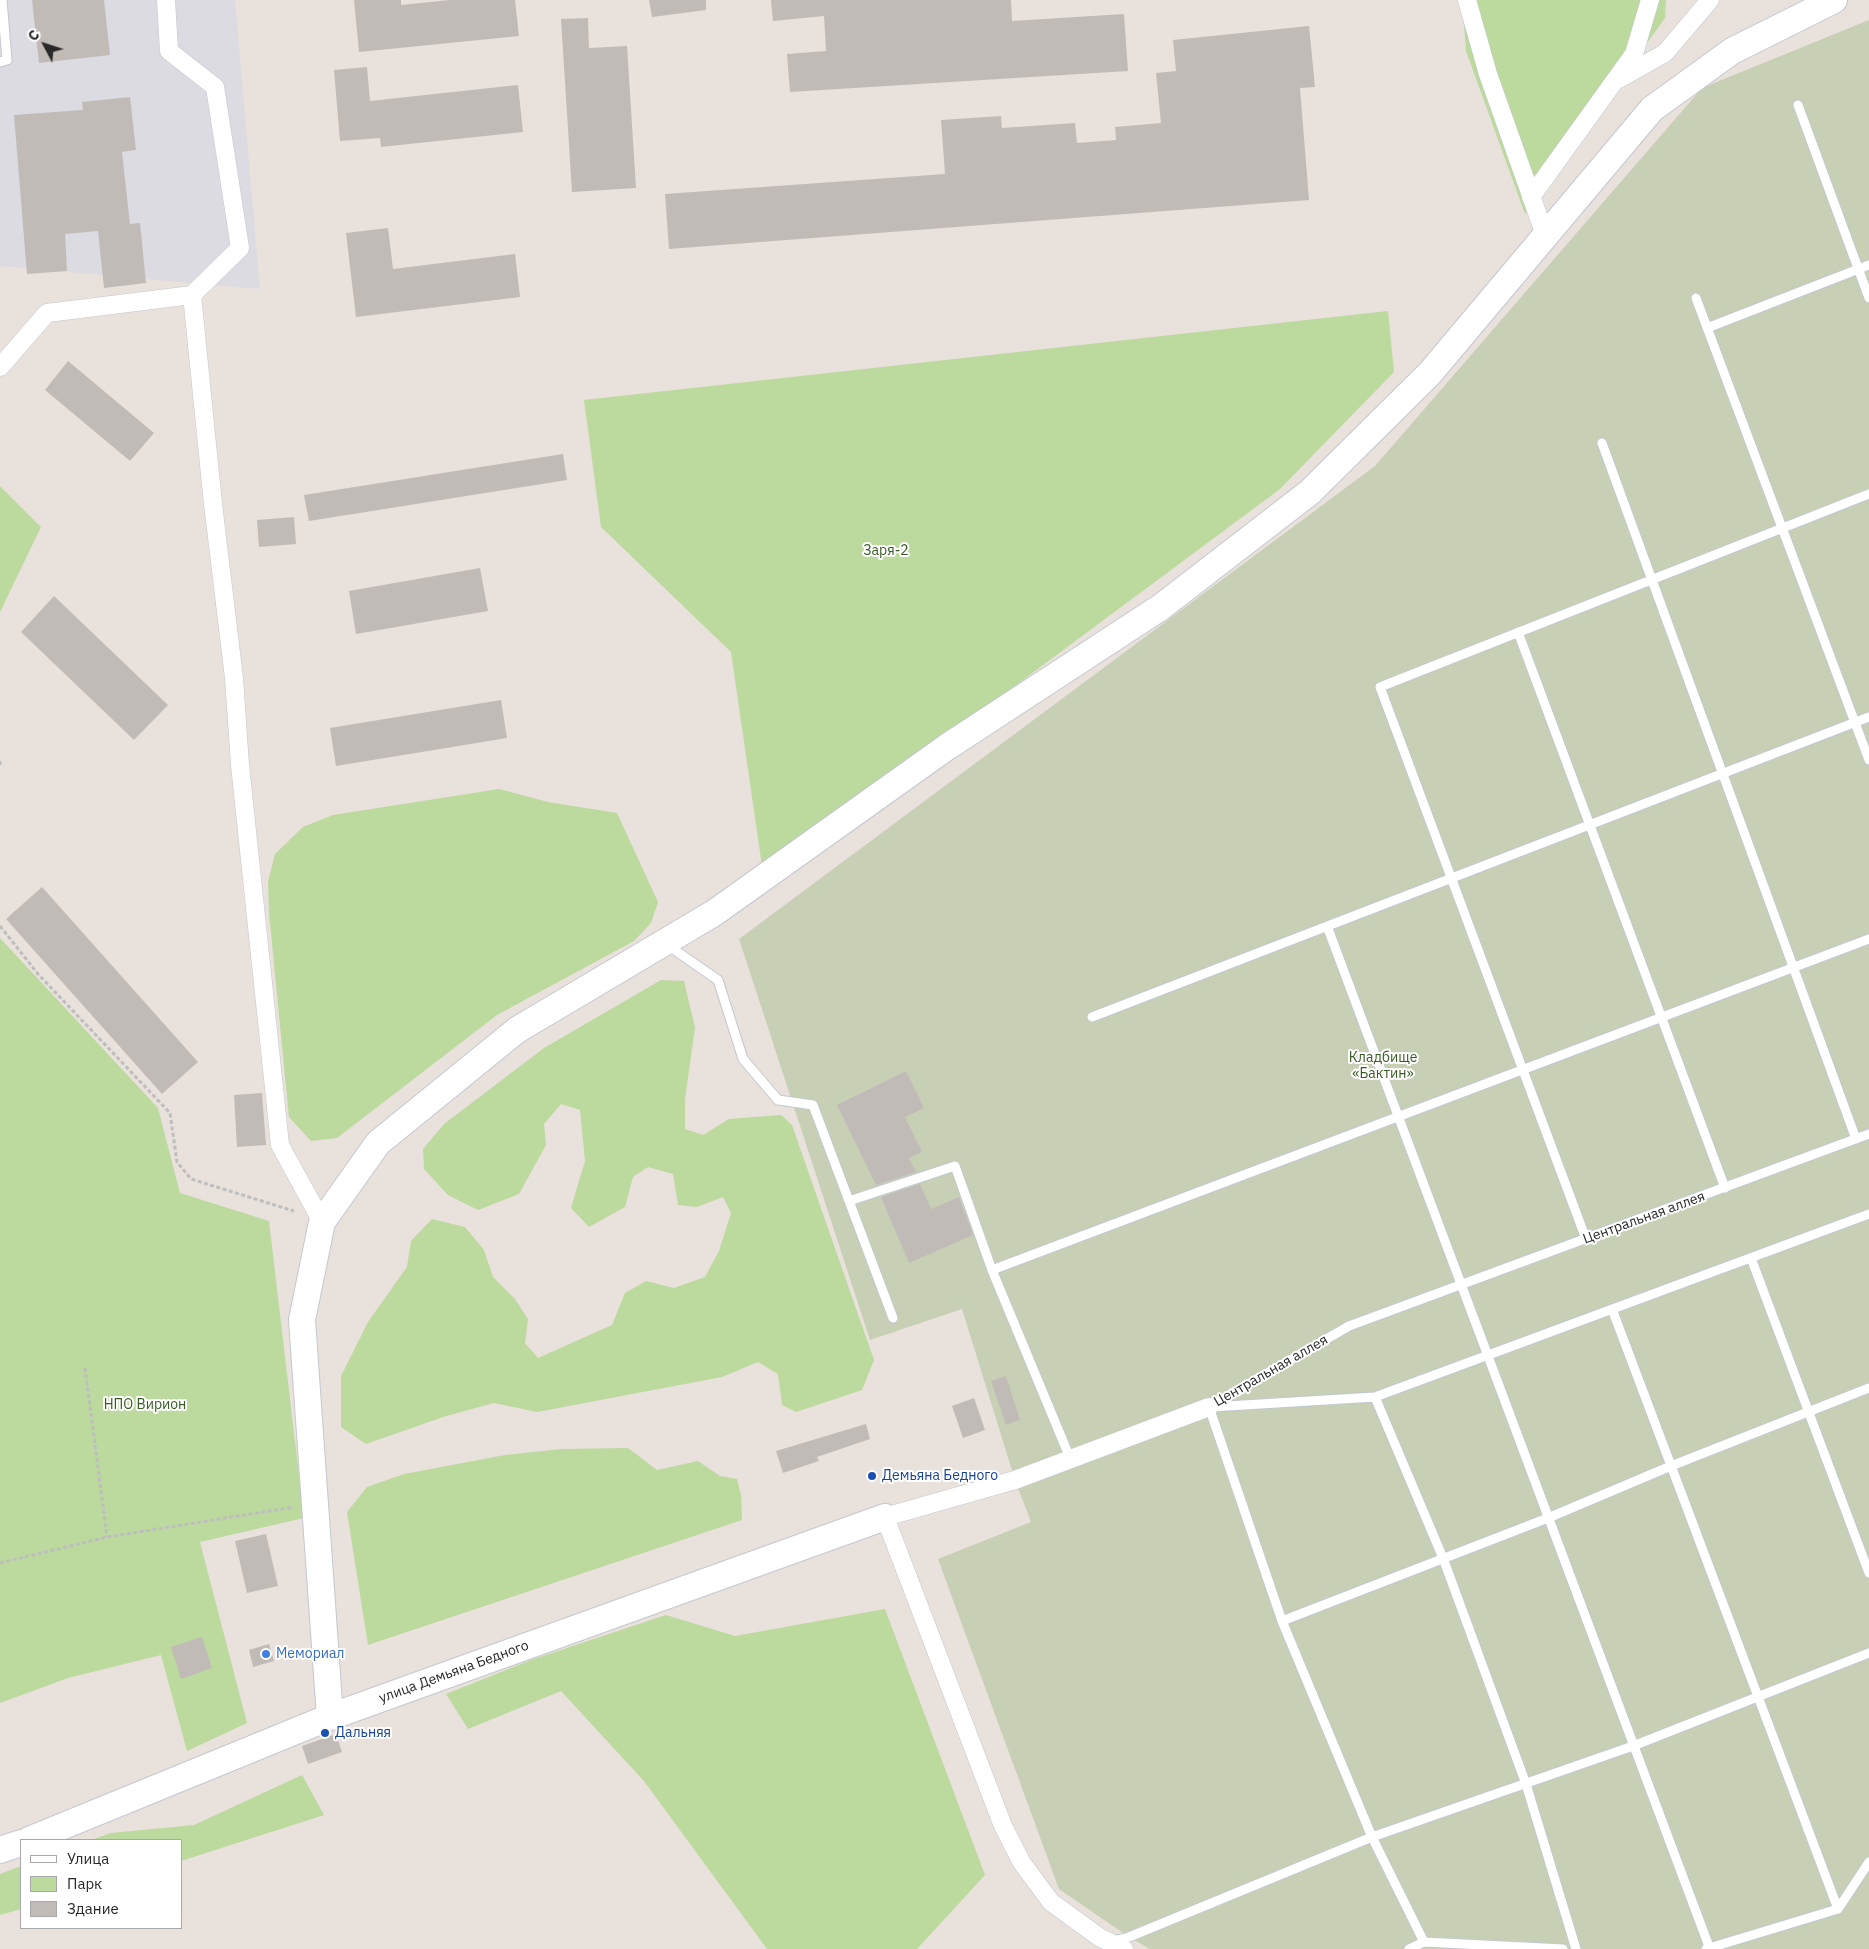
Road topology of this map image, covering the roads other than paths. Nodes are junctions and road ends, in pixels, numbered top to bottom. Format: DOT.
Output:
graph roads {
  1 [pos="2,0"];
  2 [pos="166,0"];
  3 [pos="1467,0"];
  4 [pos="1650,0"];
  5 [pos="1710,0"];
  6 [pos="1834,0"];
  7 [pos="0,62"];
  8 [pos="1615,81"];
  9 [pos="1798,105"];
  10 [pos="1531,198"];
  11 [pos="1546,238"];
  12 [pos="1869,265"];
  13 [pos="1858,269"];
  14 [pos="192,294"];
  15 [pos="1696,298"];
  16 [pos="1869,298"];
  17 [pos="1707,328"];
  18 [pos="0,367"];
  19 [pos="1602,444"];
  20 [pos="1869,494"];
  21 [pos="1784,528"];
  22 [pos="1650,580"];
  23 [pos="1518,632"];
  24 [pos="1869,717"];
  25 [pos="1855,722"];
  26 [pos="1869,760"];
  27 [pos="1722,774"];
  28 [pos="1590,825"];
  29 [pos="1451,878"];
  30 [pos="1327,926"];
  31 [pos="1869,939"];
  32 [pos="664,943"];
  33 [pos="1793,968"];
  34 [pos="1092,1017"];
  35 [pos="1662,1017"];
  36 [pos="1523,1070"];
  37 [pos="1398,1116"];
  38 [pos="1869,1134"];
  39 [pos="1856,1139"];
  40 [pos="1725,1188"];
  41 [pos="849,1201"];
  42 [pos="1869,1214"];
  43 [pos="322,1222"];
  44 [pos="1586,1239"];
  45 [pos="1751,1258"];
  46 [pos="992,1270"];
  47 [pos="1461,1285"];
  48 [pos="1612,1309"];
  49 [pos="893,1318"];
  50 [pos="1487,1355"];
  51 [pos="1869,1388"];
  52 [pos="1375,1396"];
  53 [pos="1209,1407"];
  54 [pos="1809,1412"];
  55 [pos="1070,1458"];
  56 [pos="1671,1466"];
  57 [pos="885,1517"];
  58 [pos="1548,1518"];
  59 [pos="1442,1558"];
  60 [pos="1869,1574"];
  61 [pos="1282,1621"];
  62 [pos="1869,1653"];
  63 [pos="1758,1696"];
  64 [pos="330,1717"];
  65 [pos="1633,1746"];
  66 [pos="1526,1784"];
  67 [pos="1372,1837"];
  68 [pos="31,1839"];
  69 [pos="20,1843"];
  70 [pos="0,1850"];
  71 [pos="1869,1862"];
  72 [pos="1838,1909"];
  73 [pos="1424,1942"];
  74 [pos="1117,1945"];
  75 [pos="1409,1949"];
  76 [pos="1562,1949"];
  77 [pos="1576,1949"];
  78 [pos="1708,1949"];
  1 -- 7 [label="lane"];
  2 -- 14 [label="street"];
  3 -- 10 [label="street"];
  4 -- 8 [label="street"];
  5 -- 8 [label="street"];
  6 -- 11 [label="street"];
  8 -- 10 [label="street"];
  9 -- 13 [label="lane"];
  10 -- 11 [label="street"];
  11 -- 32 [label="street"];
  12 -- 13 [label="lane"];
  13 -- 16 [label="lane"];
  13 -- 17 [label="lane"];
  14 -- 18 [label="street"];
  14 -- 43 [label="street"];
  15 -- 17 [label="lane"];
  17 -- 21 [label="lane"];
  19 -- 22 [label="lane"];
  20 -- 21 [label="lane"];
  21 -- 22 [label="lane"];
  21 -- 25 [label="lane"];
  22 -- 23 [label="lane"];
  22 -- 27 [label="lane"];
  23 -- 28 [label="lane"];
  23 -- 29 [label="lane"];
  24 -- 25 [label="lane"];
  25 -- 26 [label="lane"];
  25 -- 27 [label="lane"];
  27 -- 28 [label="lane"];
  27 -- 33 [label="lane"];
  28 -- 29 [label="lane"];
  28 -- 35 [label="lane"];
  29 -- 30 [label="lane"];
  29 -- 36 [label="lane"];
  30 -- 34 [label="lane"];
  30 -- 37 [label="lane"];
  31 -- 33 [label="lane"];
  32 -- 41 [label="lane"];
  32 -- 43 [label="street"];
  33 -- 35 [label="lane"];
  33 -- 39 [label="lane"];
  35 -- 36 [label="lane"];
  35 -- 40 [label="lane"];
  36 -- 37 [label="lane"];
  36 -- 44 [label="lane"];
  37 -- 46 [label="lane"];
  37 -- 47 [label="lane"];
  38 -- 39 [label="lane, Центральная аллея"];
  39 -- 40 [label="lane, Центральная аллея"];
  40 -- 44 [label="lane, Центральная аллея"];
  41 -- 46 [label="lane"];
  41 -- 49 [label="lane"];
  42 -- 45 [label="lane, Центральная аллея"];
  43 -- 64 [label="street"];
  44 -- 47 [label="lane, Центральная аллея"];
  45 -- 48 [label="lane, Центральная аллея"];
  45 -- 54 [label="lane"];
  46 -- 55 [label="lane"];
  47 -- 50 [label="lane"];
  47 -- 53 [label="lane, Центральная аллея"];
  48 -- 50 [label="lane, Центральная аллея"];
  48 -- 56 [label="lane"];
  50 -- 52 [label="lane, Центральная аллея"];
  50 -- 58 [label="lane"];
  51 -- 54 [label="lane"];
  52 -- 53 [label="lane, Центральная аллея"];
  52 -- 59 [label="lane"];
  53 -- 55 [label="street"];
  53 -- 61 [label="lane"];
  54 -- 56 [label="lane"];
  54 -- 60 [label="lane"];
  55 -- 57 [label="street"];
  56 -- 58 [label="lane"];
  56 -- 63 [label="lane"];
  57 -- 64 [label="street, улица Демьяна Бедного"];
  57 -- 74 [label="street"];
  58 -- 59 [label="lane"];
  58 -- 65 [label="lane"];
  59 -- 61 [label="lane"];
  59 -- 66 [label="lane"];
  61 -- 67 [label="lane"];
  62 -- 63 [label="lane"];
  63 -- 65 [label="lane"];
  63 -- 72 [label="lane"];
  64 -- 68 [label="street, улица Демьяна Бедного"];
  65 -- 66 [label="lane"];
  65 -- 78 [label="lane"];
  66 -- 67 [label="lane"];
  66 -- 77 [label="lane"];
  67 -- 73 [label="lane"];
  67 -- 74 [label="lane"];
  69 -- 70 [label="street"];
  71 -- 72 [label="lane"];
  72 -- 78 [label="lane"];
  73 -- 75 [label="lane"];
  73 -- 76 [label="lane"];
}
